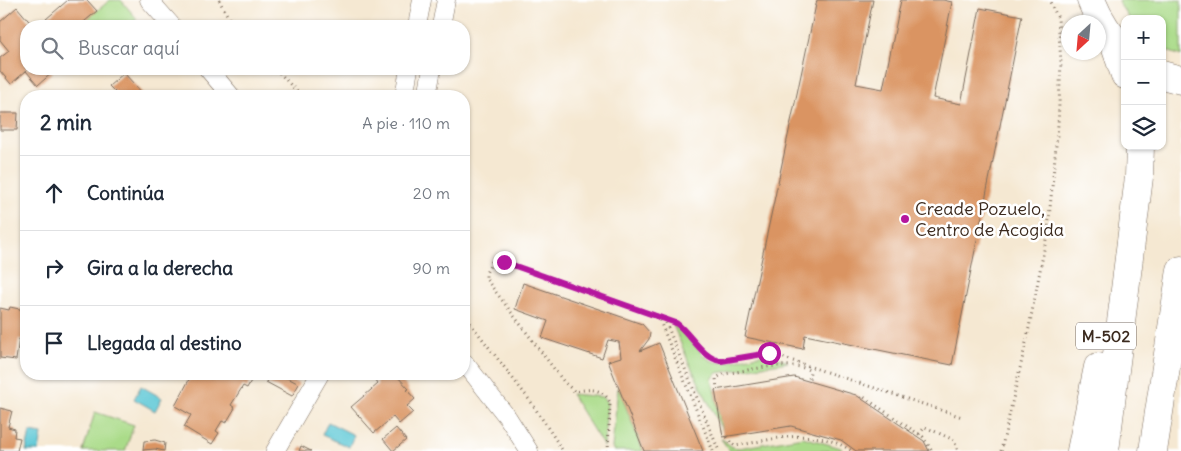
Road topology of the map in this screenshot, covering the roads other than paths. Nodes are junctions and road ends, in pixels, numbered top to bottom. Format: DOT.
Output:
graph roads {
  1 [pos="149,0"];
  2 [pos="422,0"];
  3 [pos="446,0"];
  4 [pos="1091,0"];
  5 [pos="167,20"];
  6 [pos="418,20"];
  7 [pos="442,20"];
  8 [pos="1119,45"];
  9 [pos="1122,60"];
  10 [pos="213,75"];
  11 [pos="408,75"];
  12 [pos="431,75"];
  13 [pos="1166,76"];
  14 [pos="1181,80"];
  15 [pos="227,90"];
  16 [pos="405,90"];
  17 [pos="428,90"];
  18 [pos="1140,150"];
  19 [pos="1133,222"];
  20 [pos="1181,270"];
  21 [pos="1181,293"];
  22 [pos="470,370"];
  23 [pos="316,380"];
  24 [pos="275,451"];
  25 [pos="529,451"];
  26 [pos="1081,451"];
  27 [pos="1105,451"];
  28 [pos="1153,451"];
  29 [pos="1170,451"];
  1 -- 5 [label="street"];
  2 -- 6 [label="street"];
  3 -- 7 [label="street"];
  4 -- 8 [label="highway"];
  8 -- 9 [label="highway"];
  10 -- 15 [label="street"];
  11 -- 16 [label="street"];
  12 -- 17 [label="street"];
  13 -- 14 [label="highway"];
  18 -- 19 [label="highway, M-502"];
  19 -- 26 [label="highway, M-502"];
  19 -- 27 [label="highway, M-502"];
  20 -- 28 [label="highway"];
  21 -- 29 [label="highway"];
  22 -- 25 [label="street"];
  23 -- 24 [label="street"];
}
